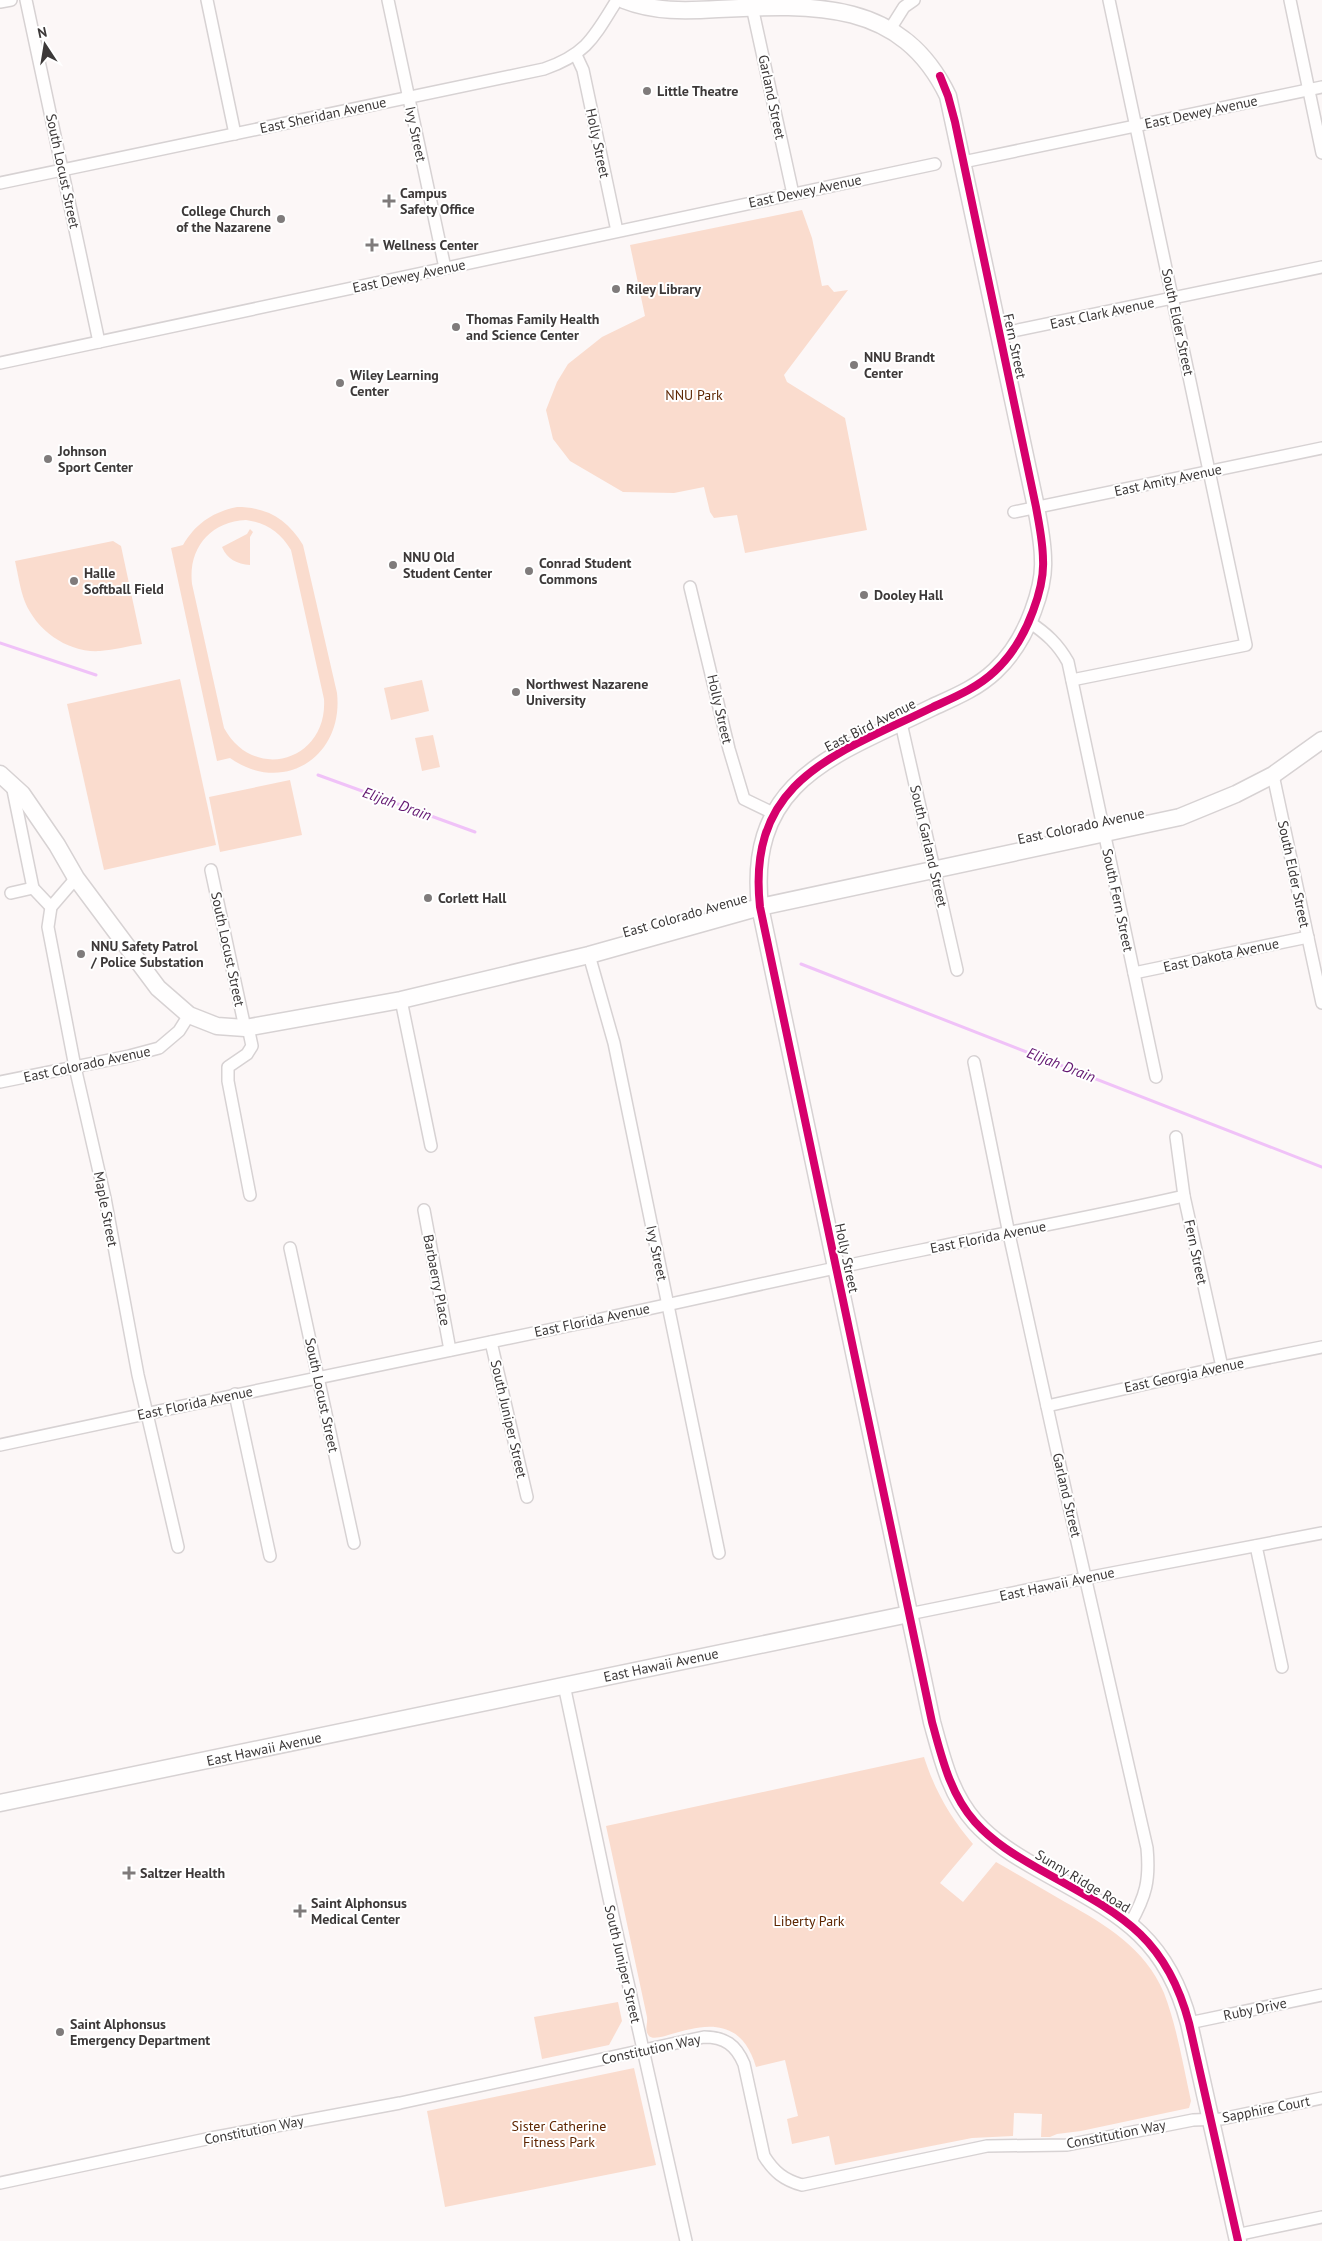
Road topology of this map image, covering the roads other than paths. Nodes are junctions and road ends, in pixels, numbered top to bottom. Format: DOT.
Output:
graph roads {
  1 [pos="11,0"];
  2 [pos="26,0"];
  3 [pos="207,0"];
  4 [pos="388,0"];
  5 [pos="617,0"];
  6 [pos="624,0"];
  7 [pos="914,0"];
  8 [pos="1110,0"];
  9 [pos="1290,0"];
  10 [pos="0,2"];
  11 [pos="751,4"];
  12 [pos="892,26"];
  13 [pos="576,55"];
  14 [pos="1322,87"];
  15 [pos="1309,90"];
  16 [pos="409,97"];
  17 [pos="1136,126"];
  18 [pos="235,134"];
  19 [pos="1322,153"];
  20 [pos="963,162"];
  21 [pos="935,164"];
  22 [pos="62,170"];
  23 [pos="0,183"];
  24 [pos="793,194"];
  25 [pos="617,232"];
  26 [pos="1322,267"];
  27 [pos="445,268"];
  28 [pos="1173,298"];
  29 [pos="999,334"];
  30 [pos="99,342"];
  31 [pos="0,362"];
  32 [pos="1322,448"];
  33 [pos="1210,472"];
  34 [pos="1036,507"];
  35 [pos="1014,512"];
  36 [pos="690,587"];
  37 [pos="1029,622"];
  38 [pos="1072,680"];
  39 [pos="901,723"];
  40 [pos="1322,740"];
  41 [pos="0,774"];
  42 [pos="1273,776"];
  43 [pos="12,785"];
  44 [pos="773,813"];
  45 [pos="1104,834"];
  46 [pos="211,870"];
  47 [pos="934,870"];
  48 [pos="76,878"];
  49 [pos="33,888"];
  50 [pos="11,893"];
  51 [pos="51,907"];
  52 [pos="760,907"];
  53 [pos="1308,937"];
  54 [pos="589,955"];
  55 [pos="957,970"];
  56 [pos="1134,973"];
  57 [pos="401,1000"];
  58 [pos="1322,1003"];
  59 [pos="189,1015"];
  60 [pos="246,1027"];
  61 [pos="974,1062"];
  62 [pos="75,1067"];
  63 [pos="1156,1077"];
  64 [pos="0,1082"];
  65 [pos="1176,1137"];
  66 [pos="431,1146"];
  67 [pos="250,1196"];
  68 [pos="1184,1196"];
  69 [pos="424,1210"];
  70 [pos="1009,1234"];
  71 [pos="290,1248"];
  72 [pos="837,1268"];
  73 [pos="668,1304"];
  74 [pos="492,1342"];
  75 [pos="1322,1347"];
  76 [pos="450,1350"];
  77 [pos="1222,1366"];
  78 [pos="319,1378"];
  79 [pos="235,1394"];
  80 [pos="1047,1406"];
  81 [pos="147,1413"];
  82 [pos="0,1445"];
  83 [pos="527,1497"];
  84 [pos="1322,1532"];
  85 [pos="354,1543"];
  86 [pos="1256,1546"];
  87 [pos="178,1547"];
  88 [pos="719,1553"];
  89 [pos="270,1556"];
  90 [pos="1086,1578"];
  91 [pos="909,1614"];
  92 [pos="1282,1667"];
  93 [pos="564,1685"];
  94 [pos="0,1803"];
  95 [pos="1130,1924"];
  96 [pos="1322,1995"];
  97 [pos="1189,2023"];
  98 [pos="642,2051"];
  99 [pos="1322,2098"];
  100 [pos="1209,2119"];
  101 [pos="0,2183"];
  102 [pos="1322,2217"];
  103 [pos="1237,2238"];
  104 [pos="686,2241"];
  1 -- 10 [label="street"];
  2 -- 22 [label="street, South Locust Street"];
  3 -- 18 [label="street"];
  4 -- 16 [label="street, Ivy Street"];
  5 -- 13 [label="street, East Sheridan Avenue"];
  6 -- 11 [label="street"];
  7 -- 12 [label="street"];
  8 -- 17 [label="street, South Elder Street"];
  9 -- 15 [label="street"];
  11 -- 12 [label="street"];
  11 -- 24 [label="street, Garland Street"];
  12 -- 20 [label="street, Fern Street"];
  13 -- 16 [label="street, East Sheridan Avenue"];
  13 -- 25 [label="street, Holly Street"];
  14 -- 15 [label="street, East Dewey Avenue"];
  15 -- 17 [label="street, East Dewey Avenue"];
  15 -- 19 [label="street"];
  16 -- 18 [label="street, East Sheridan Avenue"];
  16 -- 27 [label="street, Ivy Street"];
  17 -- 20 [label="street, East Dewey Avenue"];
  17 -- 28 [label="street, South Elder Street"];
  18 -- 22 [label="street, East Sheridan Avenue"];
  20 -- 29 [label="street, Fern Street"];
  21 -- 24 [label="street, East Dewey Avenue"];
  22 -- 23 [label="street, East Sheridan Avenue"];
  22 -- 30 [label="street, South Locust Street"];
  24 -- 25 [label="street, East Dewey Avenue"];
  25 -- 27 [label="street, East Dewey Avenue"];
  26 -- 28 [label="street, East Clark Avenue"];
  27 -- 30 [label="street, East Dewey Avenue"];
  28 -- 29 [label="street, East Clark Avenue"];
  28 -- 33 [label="street, South Elder Street"];
  29 -- 34 [label="street, Fern Street"];
  30 -- 31 [label="street, East Dewey Avenue"];
  32 -- 33 [label="street, East Amity Avenue"];
  33 -- 34 [label="street, East Amity Avenue"];
  33 -- 38 [label="street, South Elder Street"];
  34 -- 35 [label="street, East Amity Avenue"];
  34 -- 37 [label="street, Fern Street"];
  36 -- 44 [label="street, Holly Street"];
  37 -- 38 [label="street, South Fern Street"];
  37 -- 39 [label="street, East Bird Avenue"];
  38 -- 45 [label="street, South Fern Street"];
  39 -- 44 [label="street, East Bird Avenue"];
  39 -- 47 [label="street, South Garland Street"];
  40 -- 42 [label="street, East Colorado Avenue"];
  41 -- 43 [label="street"];
  42 -- 45 [label="street, East Colorado Avenue"];
  42 -- 53 [label="street, South Elder Street"];
  43 -- 48 [label="street"];
  43 -- 49 [label="street"];
  44 -- 52 [label="street, East Bird Avenue"];
  45 -- 47 [label="street, East Colorado Avenue"];
  45 -- 56 [label="street, South Fern Street"];
  46 -- 60 [label="street, South Locust Street"];
  47 -- 52 [label="street, East Colorado Avenue"];
  47 -- 55 [label="street, South Garland Street"];
  48 -- 51 [label="street"];
  48 -- 59 [label="street"];
  49 -- 50 [label="street"];
  49 -- 51 [label="street"];
  51 -- 62 [label="street, Maple Street"];
  52 -- 54 [label="street, East Colorado Avenue"];
  52 -- 72 [label="street, Holly Street"];
  53 -- 56 [label="street, East Dakota Avenue"];
  53 -- 58 [label="street, South Elder Street"];
  54 -- 57 [label="street, East Colorado Avenue"];
  54 -- 73 [label="street, Ivy Street"];
  56 -- 63 [label="street, South Fern Street"];
  57 -- 60 [label="street, East Colorado Avenue"];
  57 -- 66 [label="street"];
  59 -- 60 [label="street"];
  59 -- 62 [label="street, East Colorado Avenue"];
  60 -- 67 [label="street, South Locust Street"];
  61 -- 70 [label="street, Garland Street"];
  62 -- 64 [label="street, East Colorado Avenue"];
  62 -- 81 [label="street, Maple Street"];
  65 -- 68 [label="street, Fern Street"];
  68 -- 70 [label="street, East Florida Avenue"];
  68 -- 77 [label="street, Fern Street"];
  69 -- 76 [label="street, Barbaerry Place"];
  70 -- 72 [label="street, East Florida Avenue"];
  70 -- 80 [label="street, Garland Street"];
  71 -- 78 [label="street, South Locust Street"];
  72 -- 73 [label="street, East Florida Avenue"];
  72 -- 91 [label="street, Holly Street"];
  73 -- 74 [label="street, East Florida Avenue"];
  73 -- 88 [label="street, Ivy Street"];
  74 -- 76 [label="street, East Florida Avenue"];
  74 -- 83 [label="street, South Juniper Street"];
  75 -- 77 [label="street, East Georgia Avenue"];
  76 -- 78 [label="street, East Florida Avenue"];
  77 -- 80 [label="street, East Georgia Avenue"];
  78 -- 79 [label="street, East Florida Avenue"];
  78 -- 85 [label="street, South Locust Street"];
  79 -- 81 [label="street, East Florida Avenue"];
  79 -- 89 [label="street"];
  80 -- 90 [label="street, Garland Street"];
  81 -- 82 [label="street, East Florida Avenue"];
  81 -- 87 [label="street, Maple Street"];
  84 -- 86 [label="street, East Hawaii Avenue"];
  86 -- 90 [label="street, East Hawaii Avenue"];
  86 -- 92 [label="street"];
  90 -- 91 [label="street, East Hawaii Avenue"];
  90 -- 95 [label="street, Garland Street"];
  91 -- 93 [label="street, East Hawaii Avenue"];
  91 -- 95 [label="street, Sunny Ridge Road"];
  93 -- 94 [label="street, East Hawaii Avenue"];
  93 -- 98 [label="street, South Juniper Street"];
  95 -- 97 [label="street, Sunny Ridge Road"];
  96 -- 97 [label="street, Ruby Drive"];
  97 -- 100 [label="street, Sunny Ridge Road"];
  98 -- 100 [label="street, Constitution Way"];
  98 -- 101 [label="street, Constitution Way"];
  98 -- 104 [label="street, South Juniper Street"];
  99 -- 100 [label="street, Sapphire Court"];
  100 -- 103 [label="street, Sunny Ridge Road"];
  102 -- 103 [label="street"];
}
